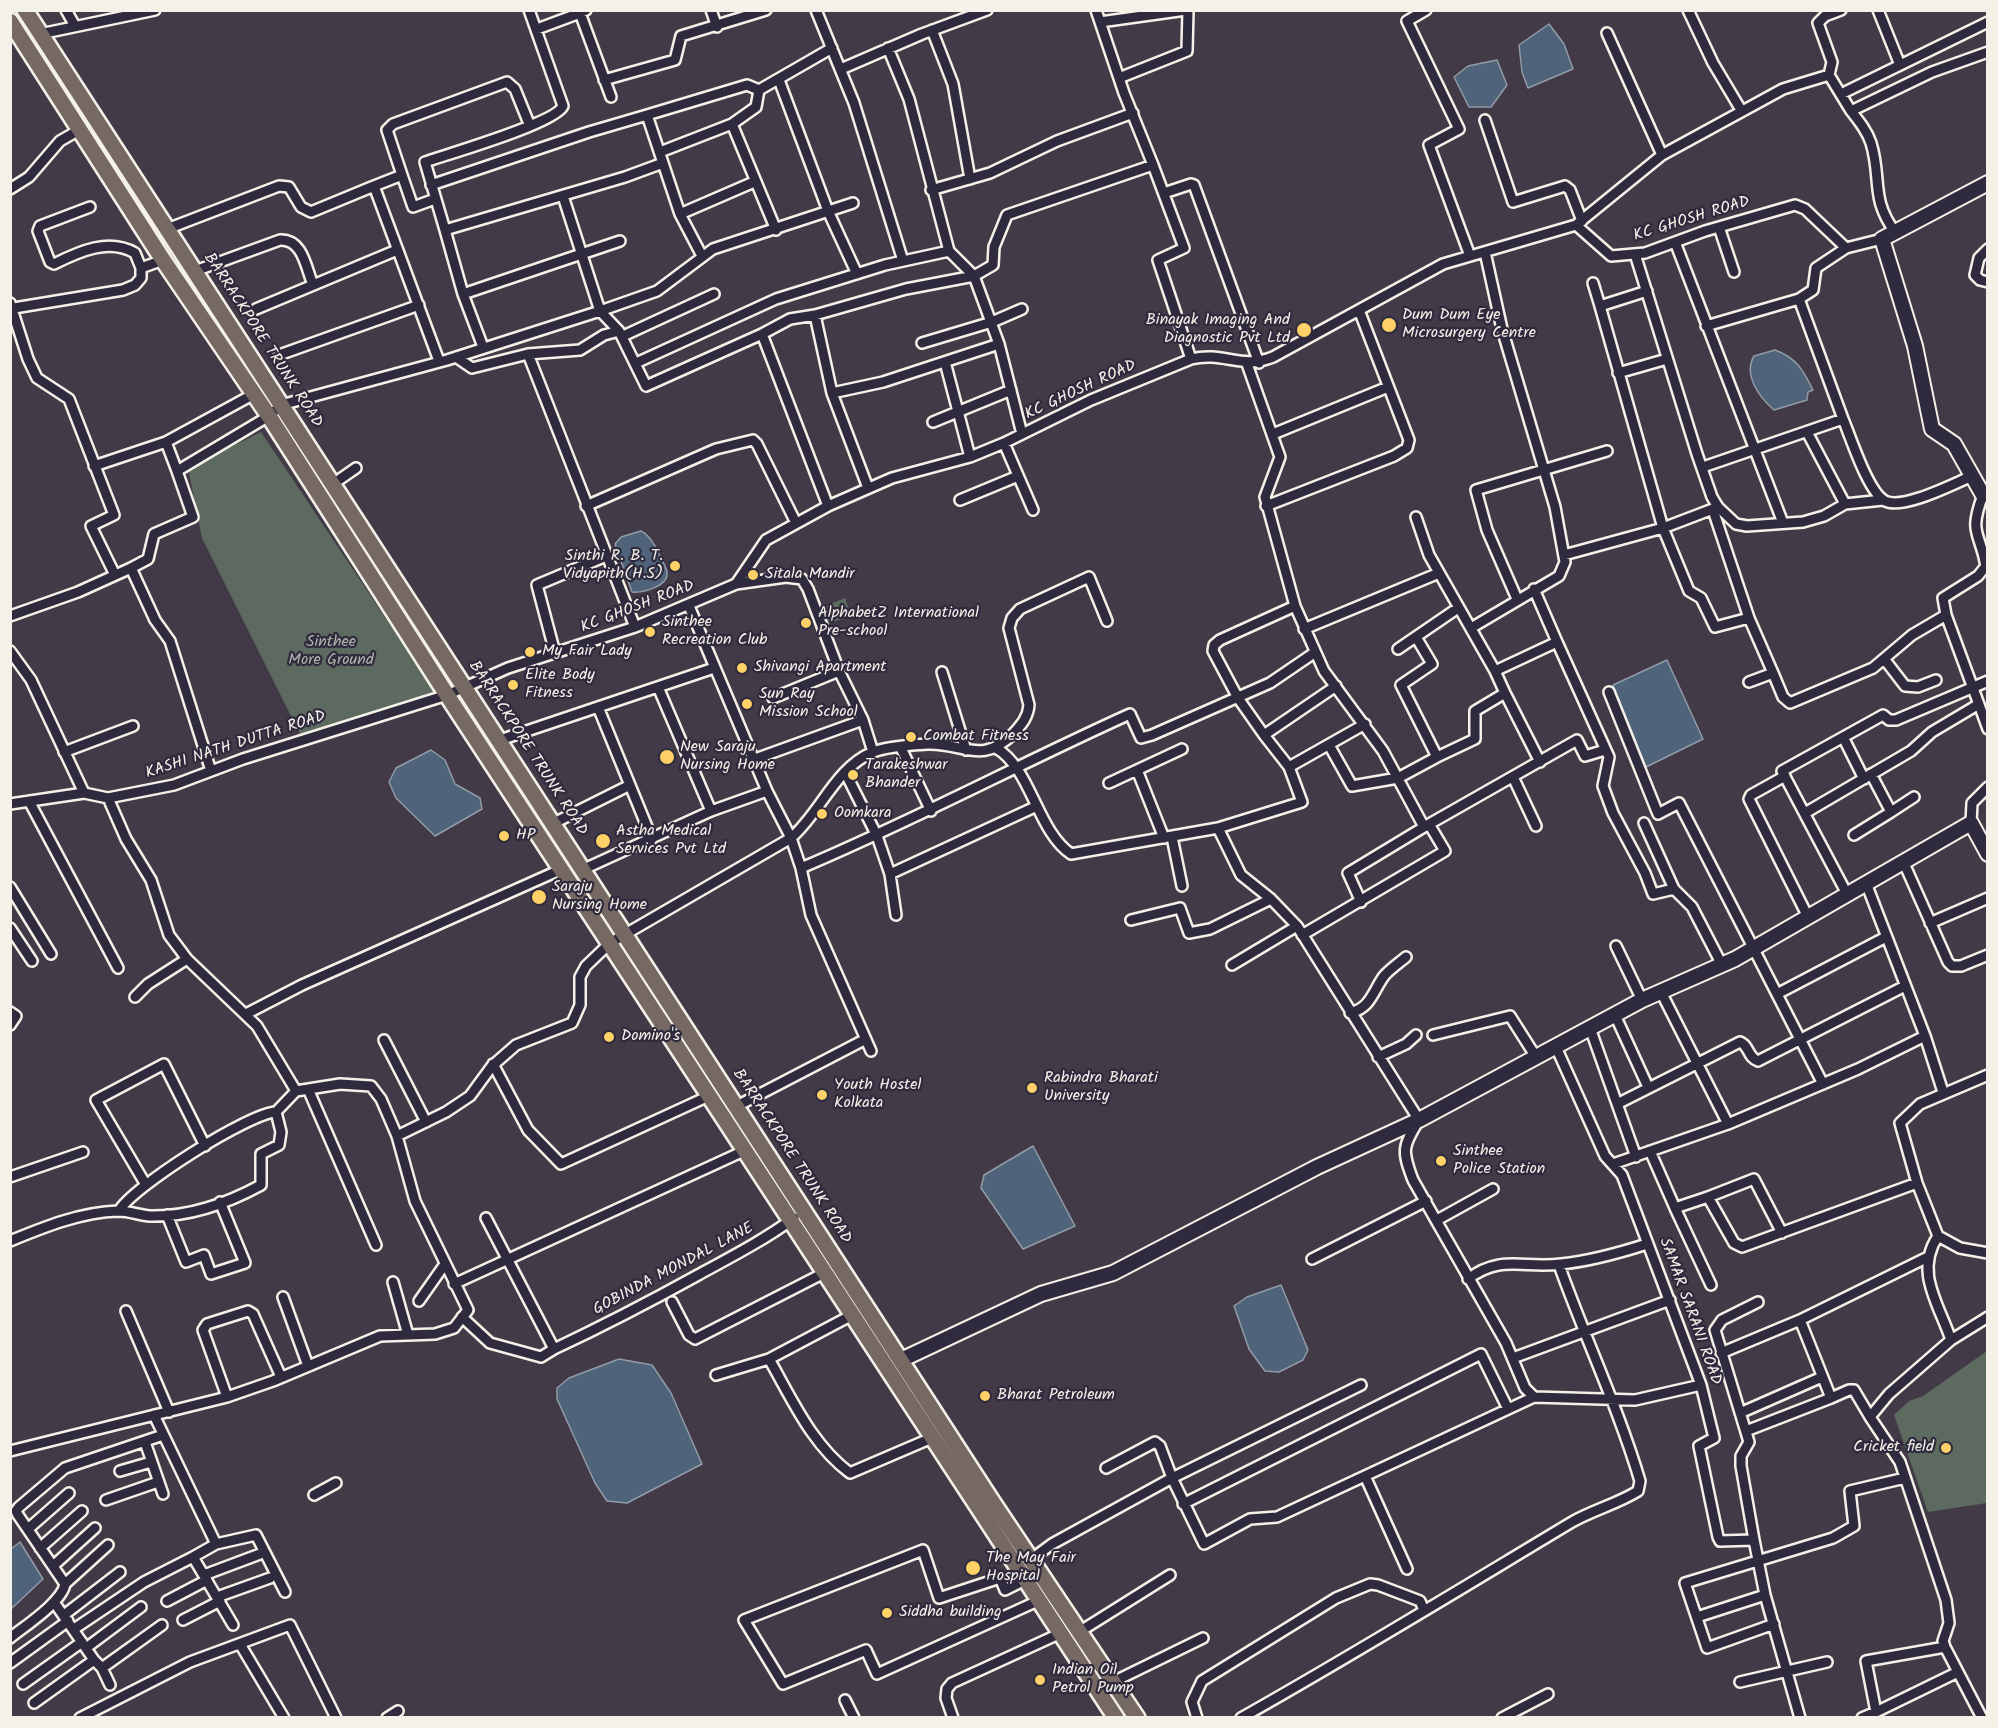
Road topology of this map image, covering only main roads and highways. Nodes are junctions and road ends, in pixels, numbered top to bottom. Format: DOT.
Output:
graph roads {
  1 [pos="25,10"];
  2 [pos="10,21"];
  3 [pos="798,1215"];
  4 [pos="1116,1718"];
  5 [pos="1137,1718"];
  1 -- 3 [label="main road, BARRACKPORE TRUNK ROAD"];
  2 -- 3 [label="main road, BARRACKPORE TRUNK ROAD"];
  3 -- 4 [label="main road, BARRACKPORE TRUNK ROAD"];
  3 -- 5 [label="main road, BARRACKPORE TRUNK ROAD"];
}
